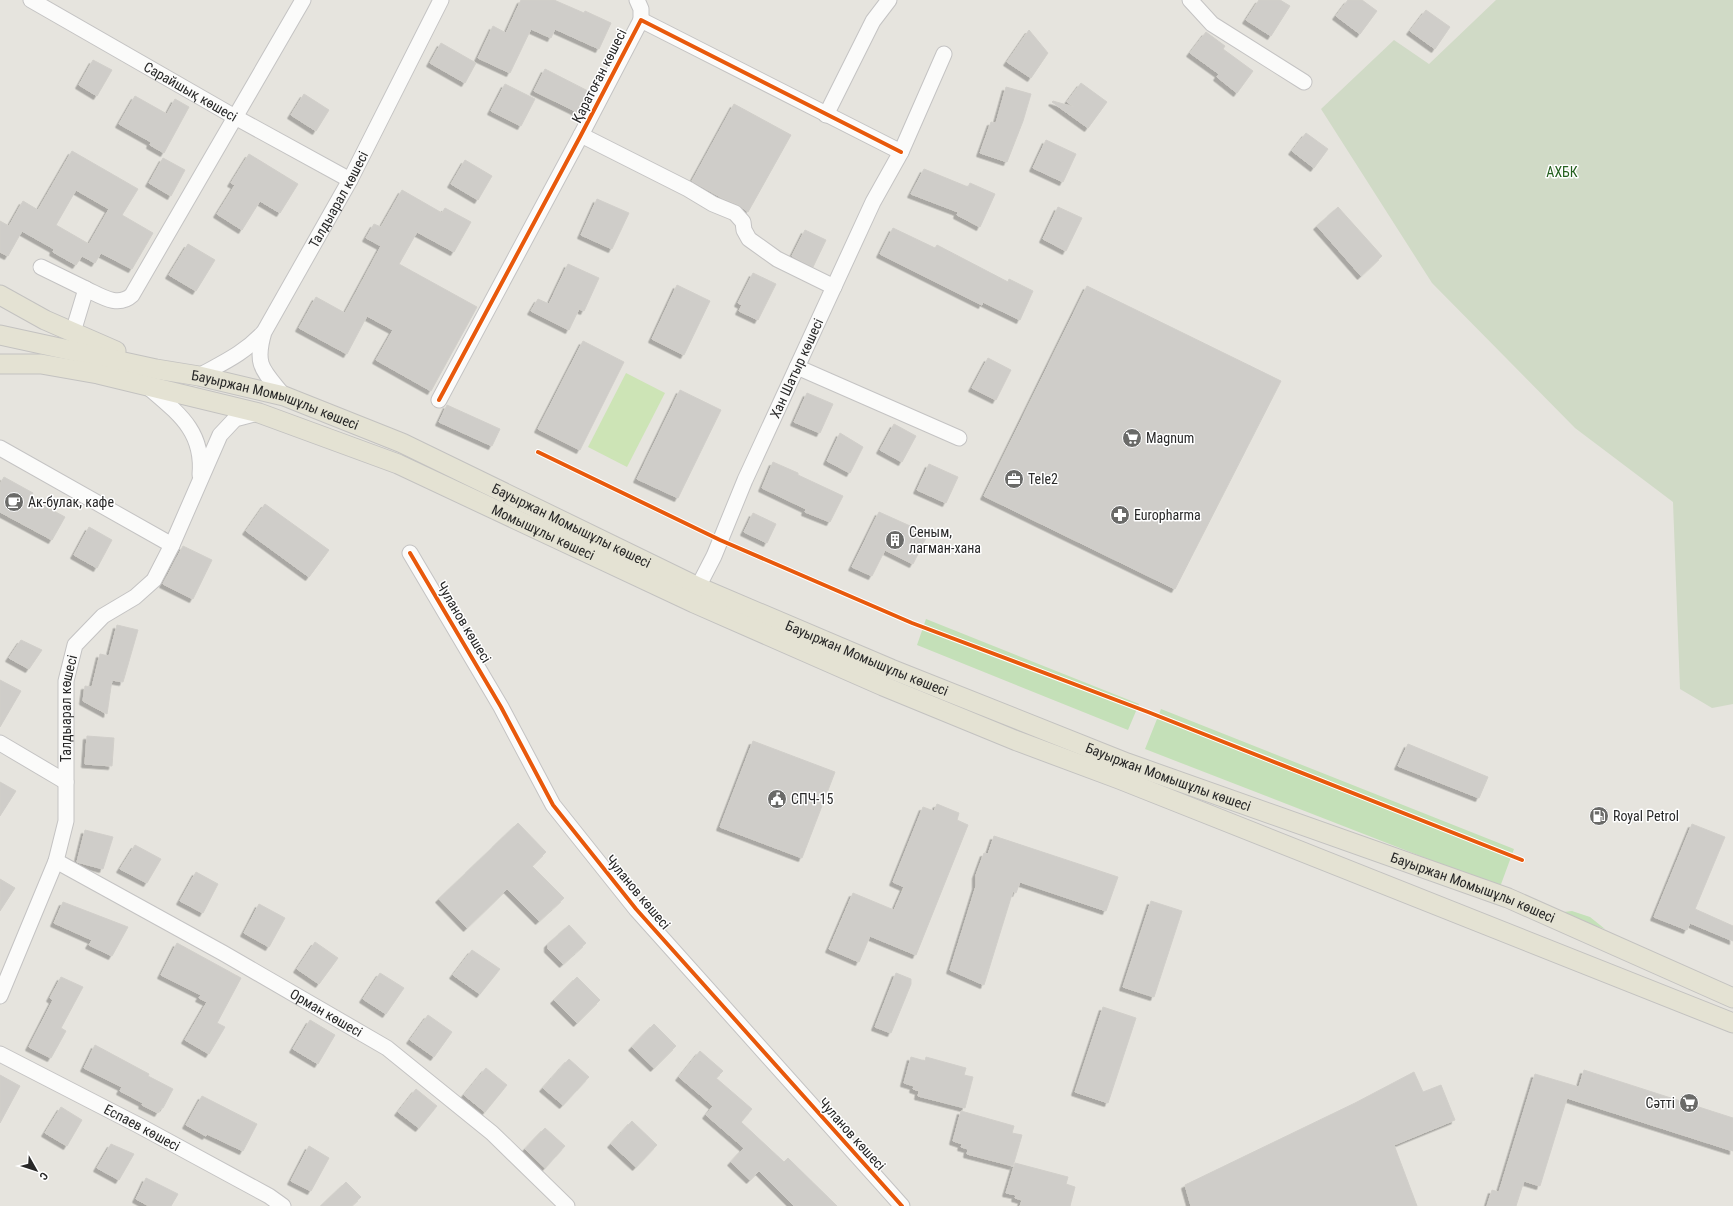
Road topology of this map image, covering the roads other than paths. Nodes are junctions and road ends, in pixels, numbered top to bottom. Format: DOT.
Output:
graph roads {
  1 [pos="31,0"];
  2 [pos="303,0"];
  3 [pos="441,0"];
  4 [pos="637,0"];
  5 [pos="889,0"];
  6 [pos="1190,0"];
  7 [pos="641,20"];
  8 [pos="944,54"];
  9 [pos="1304,82"];
  10 [pos="826,115"];
  11 [pos="235,117"];
  12 [pos="581,135"];
  13 [pos="901,152"];
  14 [pos="350,180"];
  15 [pos="41,267"];
  16 [pos="834,288"];
  17 [pos="86,289"];
  18 [pos="0,295"];
  19 [pos="73,332"];
  20 [pos="264,332"];
  21 [pos="0,335"];
  22 [pos="0,355"];
  23 [pos="0,364"];
  24 [pos="41,364"];
  25 [pos="797,367"];
  26 [pos="156,368"];
  27 [pos="199,376"];
  28 [pos="148,387"];
  29 [pos="284,396"];
  30 [pos="439,400"];
  31 [pos="259,413"];
  32 [pos="959,438"];
  33 [pos="0,448"];
  34 [pos="200,482"];
  35 [pos="172,546"];
  36 [pos="410,553"];
  37 [pos="698,587"];
  38 [pos="824,660"];
  39 [pos="0,743"];
  40 [pos="66,782"];
  41 [pos="56,861"];
  42 [pos="0,996"];
  43 [pos="1733,998"];
  44 [pos="1733,1023"];
  45 [pos="0,1054"];
  46 [pos="282,1206"];
  47 [pos="567,1206"];
  48 [pos="902,1206"];
  1 -- 11 [label="street, Сарайшық көшесі"];
  2 -- 11 [label="street"];
  3 -- 14 [label="street, Талдыарал көшесі"];
  4 -- 7 [label="street"];
  5 -- 10 [label="street"];
  6 -- 9 [label="street"];
  7 -- 10 [label="street, Қаратоған көшесі"];
  7 -- 12 [label="street, Қаратоған көшесі"];
  8 -- 13 [label="street, Хан Шатыр көшесі"];
  10 -- 13 [label="street, Қаратоған көшесі"];
  11 -- 14 [label="street, Сарайшық көшесі"];
  11 -- 17 [label="street"];
  12 -- 16 [label="street"];
  12 -- 30 [label="street, Қаратоған көшесі"];
  13 -- 16 [label="street, Хан Шатыр көшесі"];
  14 -- 20 [label="street, Талдыарал көшесі"];
  15 -- 17 [label="street"];
  16 -- 25 [label="street, Хан Шатыр көшесі"];
  17 -- 19 [label="street"];
  18 -- 19 [label="main road"];
  19 -- 26 [label="main road"];
  20 -- 27 [label="street"];
  20 -- 29 [label="street, Талдыарал көшесі"];
  21 -- 26 [label="main road, Бауыржан Момышұлы көшесі"];
  22 -- 24 [label="main road"];
  23 -- 24 [label="main road"];
  24 -- 28 [label="main road, Момышұлы көшесі"];
  25 -- 32 [label="street"];
  25 -- 37 [label="street, Хан Шатыр көшесі"];
  26 -- 27 [label="main road, Бауыржан Момышұлы көшесі"];
  27 -- 29 [label="main road, Бауыржан Момышұлы көшесі"];
  28 -- 31 [label="main road, Момышұлы көшесі"];
  28 -- 34 [label="street"];
  29 -- 37 [label="main road, Бауыржан Момышұлы көшесі"];
  31 -- 34 [label="street, Талдыарал көшесі"];
  31 -- 38 [label="main road, Момышұлы көшесі"];
  33 -- 35 [label="street"];
  34 -- 35 [label="street, Талдыарал көшесі"];
  35 -- 40 [label="street, Талдыарал көшесі"];
  36 -- 48 [label="street, Чуланов көшесі"];
  37 -- 43 [label="main road, Бауыржан Момышұлы көшесі"];
  38 -- 44 [label="main road, Бауыржан Момышұлы көшесі"];
  39 -- 40 [label="street"];
  40 -- 41 [label="street, Талдыарал көшесі"];
  41 -- 42 [label="street, Талдыарал көшесі"];
  41 -- 47 [label="street, Орман көшесі"];
  45 -- 46 [label="street, Еспаев көшесі"];
}
